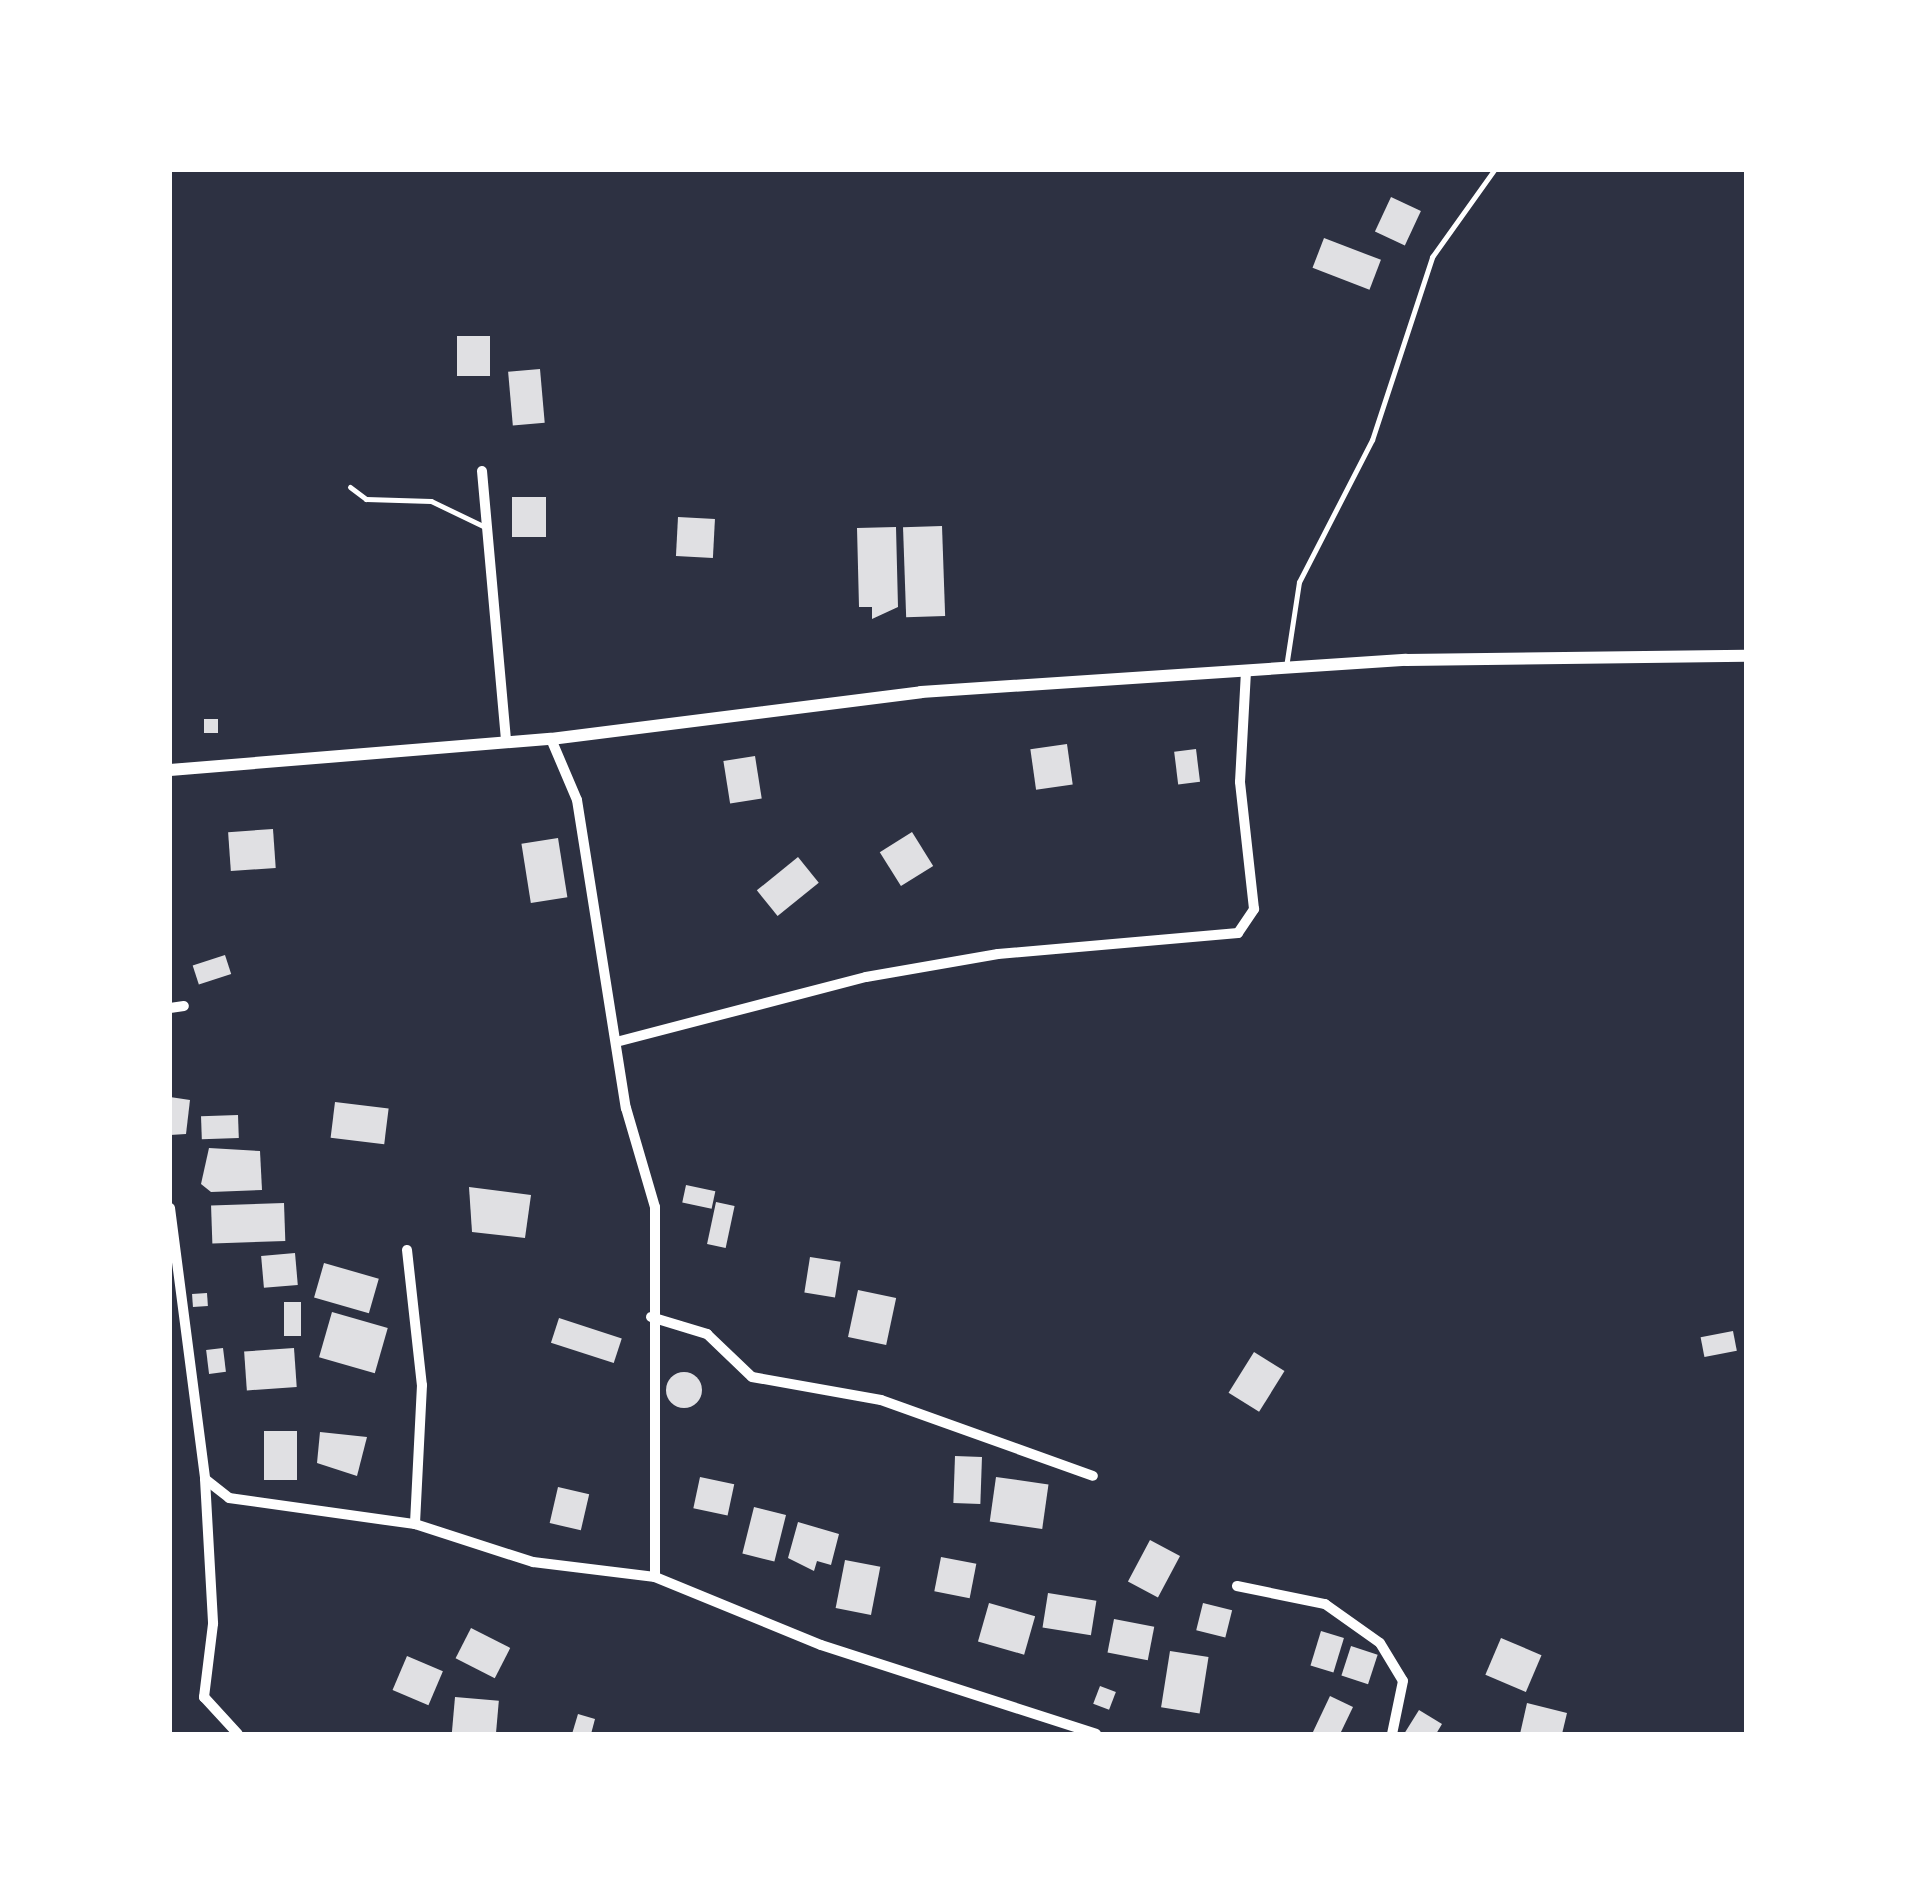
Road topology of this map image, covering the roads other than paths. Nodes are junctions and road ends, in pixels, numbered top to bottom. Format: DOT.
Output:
graph roads {
  1 [pos="1494,170"];
  2 [pos="482,471"];
  3 [pos="350,487"];
  4 [pos="485,527"];
  5 [pos="1746,656"];
  6 [pos="1286,668"];
  7 [pos="1246,672"];
  8 [pos="551,740"];
  9 [pos="506,742"];
  10 [pos="170,770"];
  11 [pos="184,1006"];
  12 [pos="170,1008"];
  13 [pos="620,1042"];
  14 [pos="170,1208"];
  15 [pos="407,1250"];
  16 [pos="651,1317"];
  17 [pos="1092,1476"];
  18 [pos="206,1479"];
  19 [pos="415,1524"];
  20 [pos="655,1578"];
  21 [pos="1237,1586"];
  22 [pos="1061,1729"];
  23 [pos="238,1734"];
  24 [pos="1096,1734"];
  25 [pos="1392,1734"];
  1 -- 6 [label="lane"];
  2 -- 4 [label="street"];
  3 -- 4 [label="lane"];
  4 -- 9 [label="street"];
  5 -- 6 [label="street"];
  6 -- 7 [label="street"];
  7 -- 8 [label="street"];
  7 -- 13 [label="street"];
  8 -- 9 [label="street"];
  8 -- 13 [label="street"];
  9 -- 10 [label="street"];
  11 -- 12 [label="street"];
  13 -- 16 [label="street"];
  14 -- 18 [label="street"];
  15 -- 19 [label="street"];
  16 -- 17 [label="street"];
  16 -- 20 [label="street"];
  18 -- 19 [label="street"];
  18 -- 23 [label="street"];
  19 -- 20 [label="street"];
  20 -- 22 [label="street"];
  21 -- 25 [label="street"];
  22 -- 24 [label="street"];
}
